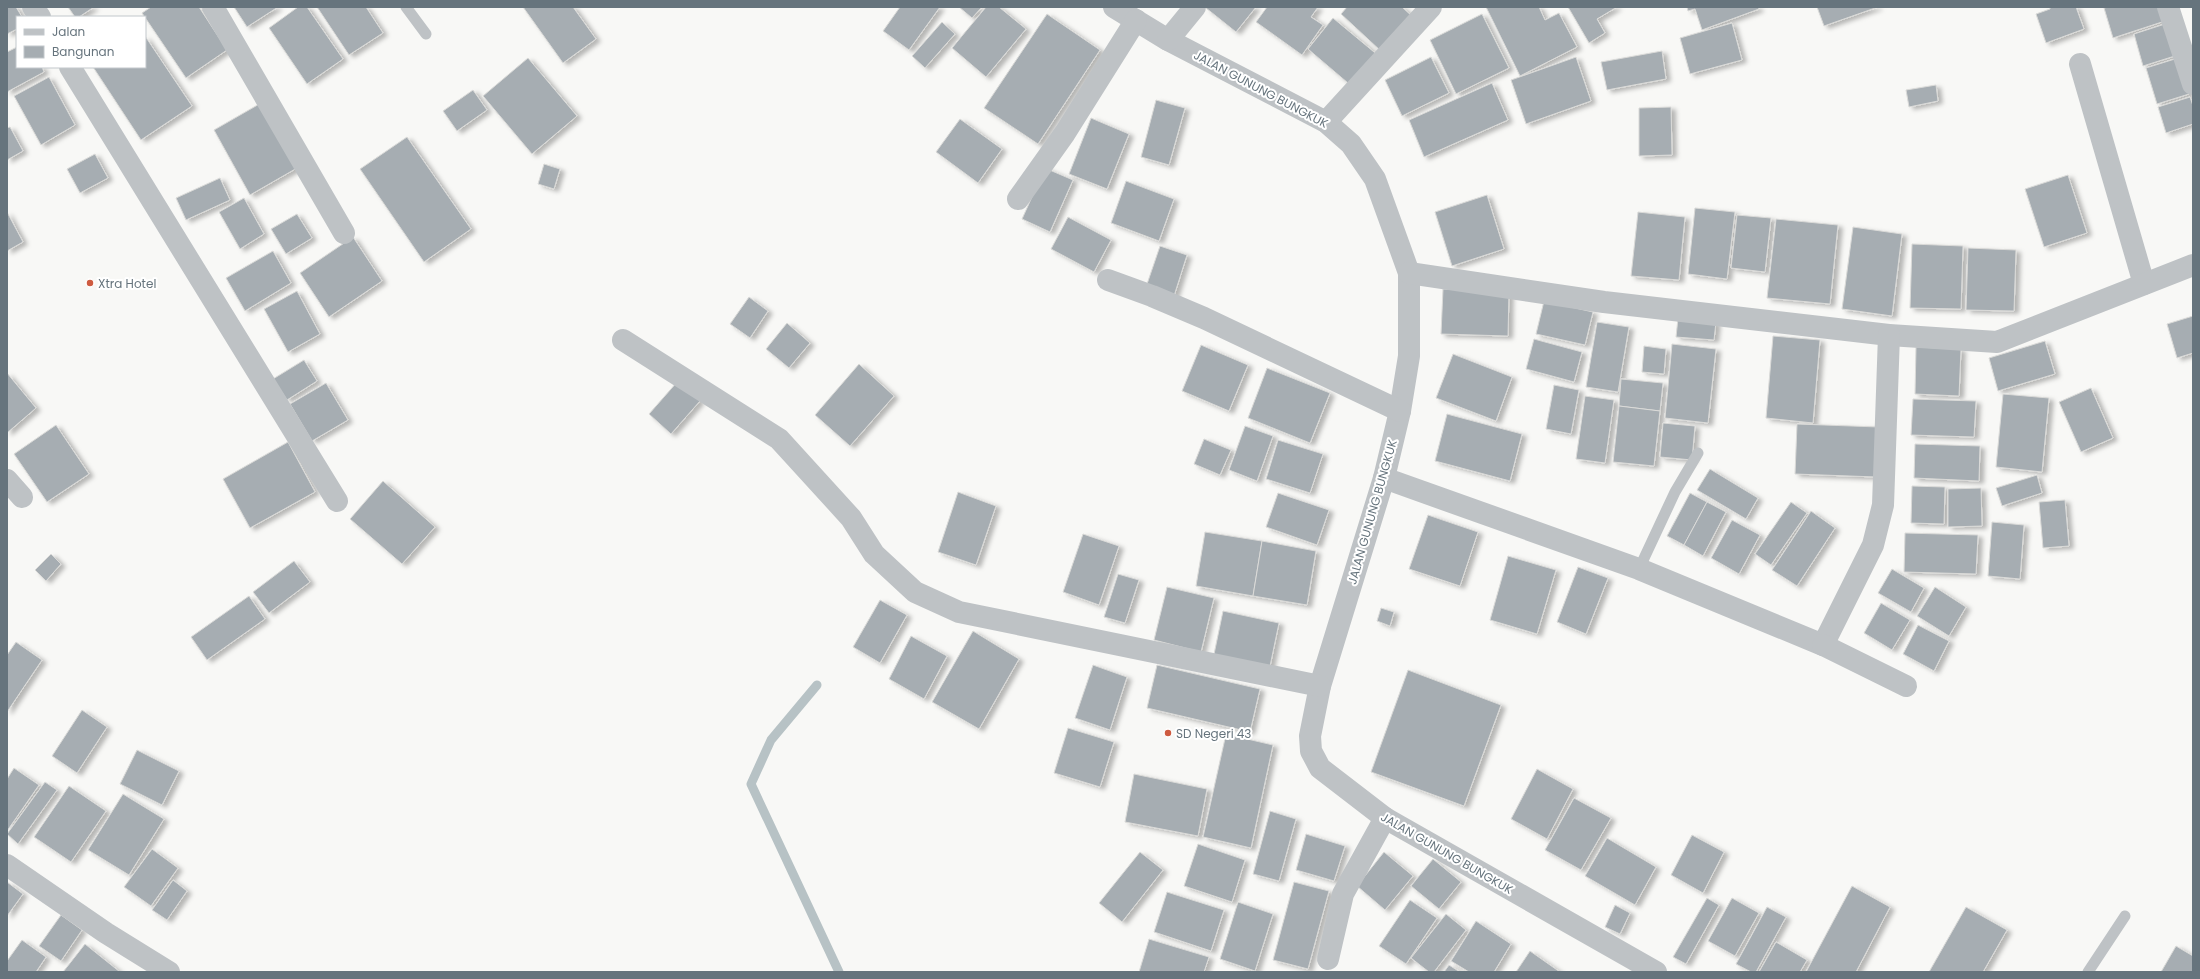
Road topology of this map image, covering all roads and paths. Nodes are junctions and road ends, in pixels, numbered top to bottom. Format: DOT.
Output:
graph roads {
  1 [pos="33,7"];
  2 [pos="213,7"];
  3 [pos="406,7"];
  4 [pos="1114,7"];
  5 [pos="1194,7"];
  6 [pos="1431,7"];
  7 [pos="2168,7"];
  8 [pos="39,16"];
  9 [pos="1136,20"];
  10 [pos="426,34"];
  11 [pos="1168,40"];
  12 [pos="2080,64"];
  13 [pos="71,68"];
  14 [pos="2193,84"];
  15 [pos="1326,122"];
  16 [pos="1018,199"];
  17 [pos="344,233"];
  18 [pos="2193,265"];
  19 [pos="1409,273"];
  20 [pos="1108,280"];
  21 [pos="2144,284"];
  22 [pos="1889,335"];
  23 [pos="623,340"];
  24 [pos="1400,411"];
  25 [pos="1698,453"];
  26 [pos="1384,478"];
  27 [pos="7,480"];
  28 [pos="22,497"];
  29 [pos="336,501"];
  30 [pos="1639,569"];
  31 [pos="1823,645"];
  32 [pos="1320,686"];
  33 [pos="1906,686"];
  34 [pos="1385,818"];
  35 [pos="7,865"];
  36 [pos="2125,916"];
  37 [pos="1328,959"];
  38 [pos="1627,965"];
  39 [pos="169,972"];
  40 [pos="1656,972"];
  41 [pos="2088,972"];
  1 -- 8 [label="street"];
  2 -- 17 [label="street"];
  3 -- 10 [label="lane"];
  4 -- 9 [label="street, JALAN GUNUNG BUNGKUK"];
  5 -- 11 [label="street"];
  6 -- 15 [label="street"];
  7 -- 14 [label="street"];
  9 -- 11 [label="street, JALAN GUNUNG BUNGKUK"];
  9 -- 16 [label="street"];
  11 -- 15 [label="street, JALAN GUNUNG BUNGKUK"];
  12 -- 21 [label="street"];
  13 -- 29 [label="street"];
  15 -- 19 [label="street, JALAN GUNUNG BUNGKUK"];
  18 -- 21 [label="street"];
  19 -- 22 [label="street"];
  19 -- 24 [label="street, JALAN GUNUNG BUNGKUK"];
  20 -- 24 [label="street"];
  21 -- 22 [label="street"];
  22 -- 31 [label="street"];
  23 -- 32 [label="street"];
  24 -- 26 [label="street, JALAN GUNUNG BUNGKUK"];
  25 -- 30 [label="lane"];
  26 -- 30 [label="street"];
  26 -- 32 [label="street, JALAN GUNUNG BUNGKUK"];
  27 -- 28 [label="street"];
  30 -- 31 [label="street"];
  31 -- 33 [label="street"];
  32 -- 34 [label="street, JALAN GUNUNG BUNGKUK"];
  34 -- 37 [label="street"];
  34 -- 38 [label="street, JALAN GUNUNG BUNGKUK"];
  35 -- 39 [label="street"];
  36 -- 41 [label="lane"];
  38 -- 40 [label="street, JALAN GUNUNG BUNGKUK"];
}
